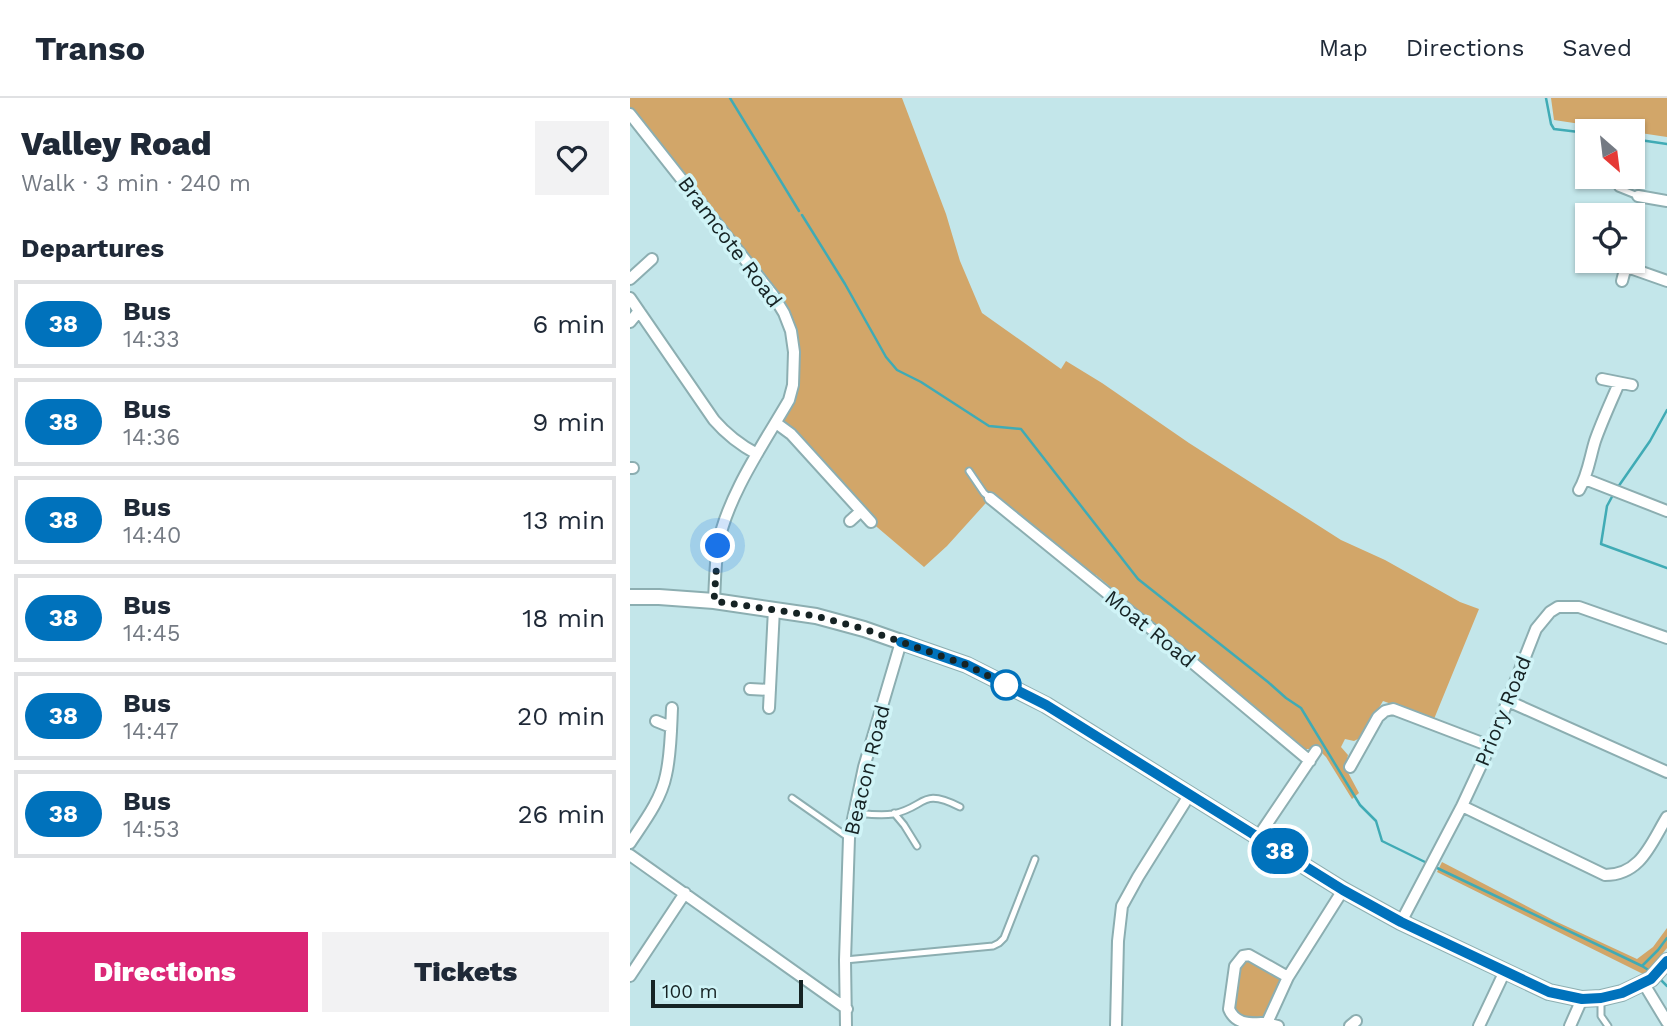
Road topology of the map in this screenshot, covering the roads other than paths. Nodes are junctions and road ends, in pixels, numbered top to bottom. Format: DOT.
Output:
graph roads {
  1 [pos="630,114"];
  2 [pos="1621,189"];
  3 [pos="1643,197"];
  4 [pos="1667,201"];
  5 [pos="1646,210"];
  6 [pos="652,259"];
  7 [pos="1645,271"];
  8 [pos="1624,273"];
  9 [pos="1666,277"];
  10 [pos="630,279"];
  11 [pos="1622,281"];
  12 [pos="630,298"];
  13 [pos="639,311"];
  14 [pos="630,322"];
  15 [pos="1602,379"];
  16 [pos="1619,383"];
  17 [pos="1632,386"];
  18 [pos="776,423"];
  19 [pos="758,454"];
  20 [pos="969,471"];
  21 [pos="1585,479"];
  22 [pos="1579,490"];
  23 [pos="990,498"];
  24 [pos="861,511"];
  25 [pos="1667,511"];
  26 [pos="850,522"];
  27 [pos="871,522"];
  28 [pos="630,597"];
  29 [pos="714,601"];
  30 [pos="774,609"];
  31 [pos="1667,638"];
  32 [pos="901,642"];
  33 [pos="750,689"];
  34 [pos="770,690"];
  35 [pos="1508,701"];
  36 [pos="672,708"];
  37 [pos="769,708"];
  38 [pos="656,721"];
  39 [pos="671,727"];
  40 [pos="1348,746"];
  41 [pos="1490,746"];
  42 [pos="1359,752"];
  43 [pos="1350,767"];
  44 [pos="1667,772"];
  45 [pos="1190,794"];
  46 [pos="793,798"];
  47 [pos="1462,806"];
  48 [pos="960,807"];
  49 [pos="854,813"];
  50 [pos="894,813"];
  51 [pos="1667,817"];
  52 [pos="1258,837"];
  53 [pos="849,838"];
  54 [pos="630,843"];
  55 [pos="917,846"];
  56 [pos="630,855"];
  57 [pos="1035,859"];
  58 [pos="1343,890"];
  59 [pos="685,892"];
  60 [pos="1401,922"];
  61 [pos="845,960"];
  62 [pos="1665,964"];
  63 [pos="1505,971"];
  64 [pos="630,976"];
  65 [pos="1287,977"];
  66 [pos="1647,981"];
  67 [pos="1601,998"];
  68 [pos="1582,999"];
  69 [pos="847,1009"];
  70 [pos="1667,1022"];
  71 [pos="1273,1024"];
  72 [pos="846,1026"];
  73 [pos="1116,1026"];
  74 [pos="1479,1026"];
  75 [pos="1570,1026"];
  76 [pos="1608,1026"];
  1 -- 18 [label="street, Bramcote Road"];
  2 -- 3 [label="lane"];
  3 -- 4 [label="street"];
  3 -- 5 [label="street"];
  6 -- 10 [label="street"];
  7 -- 9 [label="street"];
  8 -- 11 [label="street"];
  12 -- 13 [label="street"];
  13 -- 14 [label="street"];
  13 -- 19 [label="street"];
  15 -- 16 [label="street"];
  16 -- 17 [label="street"];
  16 -- 21 [label="street"];
  18 -- 19 [label="street, Bramcote Road"];
  18 -- 24 [label="street"];
  19 -- 29 [label="street, Bramcote Road"];
  20 -- 23 [label="lane"];
  21 -- 22 [label="street"];
  21 -- 25 [label="street"];
  23 -- 52 [label="street, Moat Road"];
  24 -- 26 [label="street"];
  24 -- 27 [label="street"];
  28 -- 29 [label="street"];
  29 -- 30 [label="street"];
  30 -- 32 [label="street"];
  30 -- 34 [label="street"];
  31 -- 35 [label="street, Priory Road"];
  32 -- 45 [label="street"];
  32 -- 49 [label="street, Beacon Road"];
  33 -- 34 [label="street"];
  34 -- 37 [label="street"];
  35 -- 41 [label="street, Priory Road"];
  35 -- 44 [label="street"];
  36 -- 39 [label="street"];
  38 -- 39 [label="street"];
  39 -- 54 [label="street"];
  40 -- 42 [label="street"];
  41 -- 42 [label="street"];
  41 -- 47 [label="street, Priory Road"];
  42 -- 43 [label="street"];
  45 -- 52 [label="street"];
  45 -- 73 [label="street"];
  46 -- 53 [label="lane"];
  47 -- 51 [label="street"];
  47 -- 60 [label="street, Priory Road"];
  48 -- 50 [label="lane"];
  49 -- 50 [label="lane"];
  49 -- 53 [label="street, Beacon Road"];
  50 -- 55 [label="lane"];
  52 -- 58 [label="street"];
  53 -- 61 [label="street, Beacon Road"];
  56 -- 59 [label="street"];
  57 -- 61 [label="lane"];
  58 -- 60 [label="street"];
  58 -- 65 [label="street"];
  59 -- 64 [label="street"];
  59 -- 69 [label="street"];
  60 -- 63 [label="street"];
  61 -- 69 [label="street, Beacon Road"];
  62 -- 66 [label="street"];
  63 -- 68 [label="street"];
  63 -- 74 [label="street"];
  65 -- 71 [label="street"];
  65 -- 71 [label="street"];
  66 -- 67 [label="street"];
  66 -- 70 [label="street"];
  67 -- 68 [label="street"];
  67 -- 76 [label="lane"];
  68 -- 75 [label="street"];
  69 -- 72 [label="street, Beacon Road"];
}
